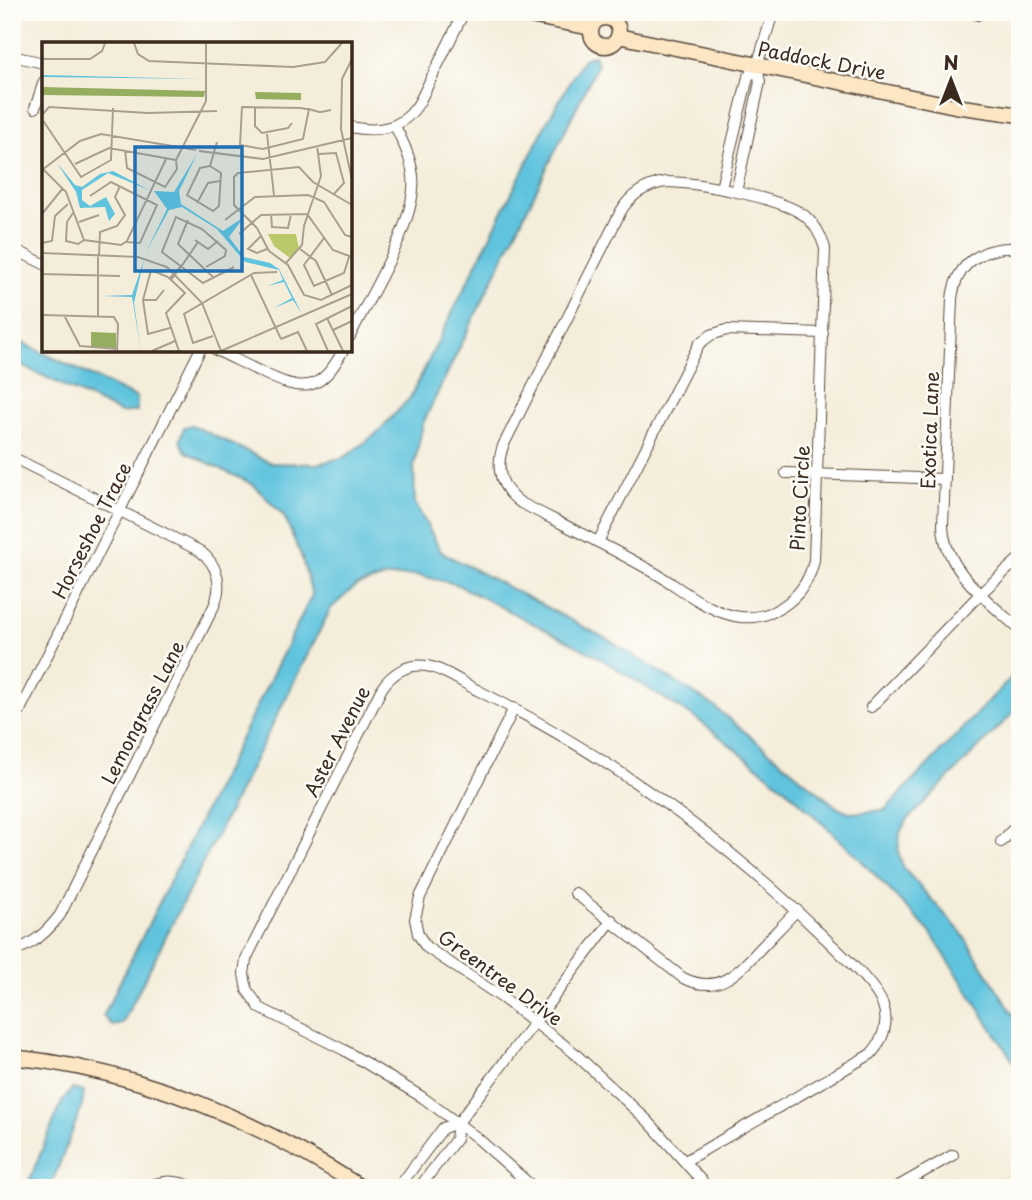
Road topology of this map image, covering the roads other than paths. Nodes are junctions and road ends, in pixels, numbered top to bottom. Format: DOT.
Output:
graph roads {
  1 [pos="464,12"];
  2 [pos="510,12"];
  3 [pos="773,12"];
  4 [pos="591,28"];
  5 [pos="618,36"];
  6 [pos="12,56"];
  7 [pos="42,63"];
  8 [pos="757,66"];
  9 [pos="42,86"];
  10 [pos="34,108"];
  11 [pos="1020,116"];
  12 [pos="395,125"];
  13 [pos="352,127"];
  14 [pos="721,188"];
  15 [pos="736,192"];
  16 [pos="12,248"];
  17 [pos="1020,248"];
  18 [pos="42,263"];
  19 [pos="352,332"];
  20 [pos="823,333"];
  21 [pos="199,352"];
  22 [pos="220,352"];
  23 [pos="342,352"];
  24 [pos="12,457"];
  25 [pos="786,473"];
  26 [pos="817,474"];
  27 [pos="945,479"];
  28 [pos="120,510"];
  29 [pos="597,541"];
  30 [pos="1020,558"];
  31 [pos="981,593"];
  32 [pos="1020,630"];
  33 [pos="871,707"];
  34 [pos="514,708"];
  35 [pos="12,726"];
  36 [pos="1020,822"];
  37 [pos="1001,842"];
  38 [pos="575,893"];
  39 [pos="797,910"];
  40 [pos="612,920"];
  41 [pos="12,951"];
  42 [pos="535,1022"];
  43 [pos="12,1057"];
  44 [pos="458,1124"];
  45 [pos="953,1155"];
  46 [pos="685,1161"];
  47 [pos="146,1188"];
  48 [pos="196,1188"];
  49 [pos="362,1188"];
  50 [pos="398,1188"];
  51 [pos="419,1188"];
  52 [pos="534,1188"];
  53 [pos="708,1188"];
  54 [pos="895,1188"];
  1 -- 12 [label="street"];
  2 -- 4 [label="street"];
  3 -- 8 [label="street"];
  4 -- 5 [label="street"];
  4 -- 5 [label="street"];
  5 -- 8 [label="street, Paddock Drive"];
  6 -- 7 [label="street"];
  8 -- 11 [label="street, Paddock Drive"];
  8 -- 14 [label="street"];
  8 -- 15 [label="street"];
  9 -- 10 [label="street"];
  12 -- 13 [label="street"];
  12 -- 19 [label="street"];
  14 -- 15 [label="street, Pinto Circle"];
  14 -- 29 [label="street, Pinto Circle"];
  15 -- 20 [label="street, Pinto Circle"];
  16 -- 18 [label="street"];
  17 -- 27 [label="street, Exotica Lane"];
  20 -- 26 [label="street, Pinto Circle"];
  20 -- 29 [label="street"];
  21 -- 28 [label="street, Horseshoe Trace"];
  22 -- 23 [label="street"];
  24 -- 28 [label="street, Lemongrass Lane"];
  25 -- 26 [label="street"];
  26 -- 27 [label="street"];
  26 -- 29 [label="street, Pinto Circle"];
  27 -- 31 [label="street, Exotica Lane"];
  28 -- 35 [label="street, Horseshoe Trace"];
  28 -- 41 [label="street, Lemongrass Lane"];
  30 -- 31 [label="street"];
  31 -- 32 [label="street, Exotica Lane"];
  31 -- 33 [label="street"];
  34 -- 39 [label="street, Aster Avenue"];
  34 -- 42 [label="street, Greentree Drive"];
  34 -- 44 [label="street, Aster Avenue"];
  36 -- 37 [label="street"];
  38 -- 40 [label="street"];
  39 -- 40 [label="street"];
  39 -- 46 [label="street, Aster Avenue"];
  40 -- 42 [label="street"];
  42 -- 44 [label="street"];
  42 -- 46 [label="street, Greentree Drive"];
  43 -- 49 [label="street"];
  44 -- 50 [label="street"];
  44 -- 51 [label="street"];
  44 -- 52 [label="street, Aster Avenue"];
  45 -- 54 [label="street"];
  46 -- 53 [label="street, Greentree Drive"];
  47 -- 48 [label="street"];
}
